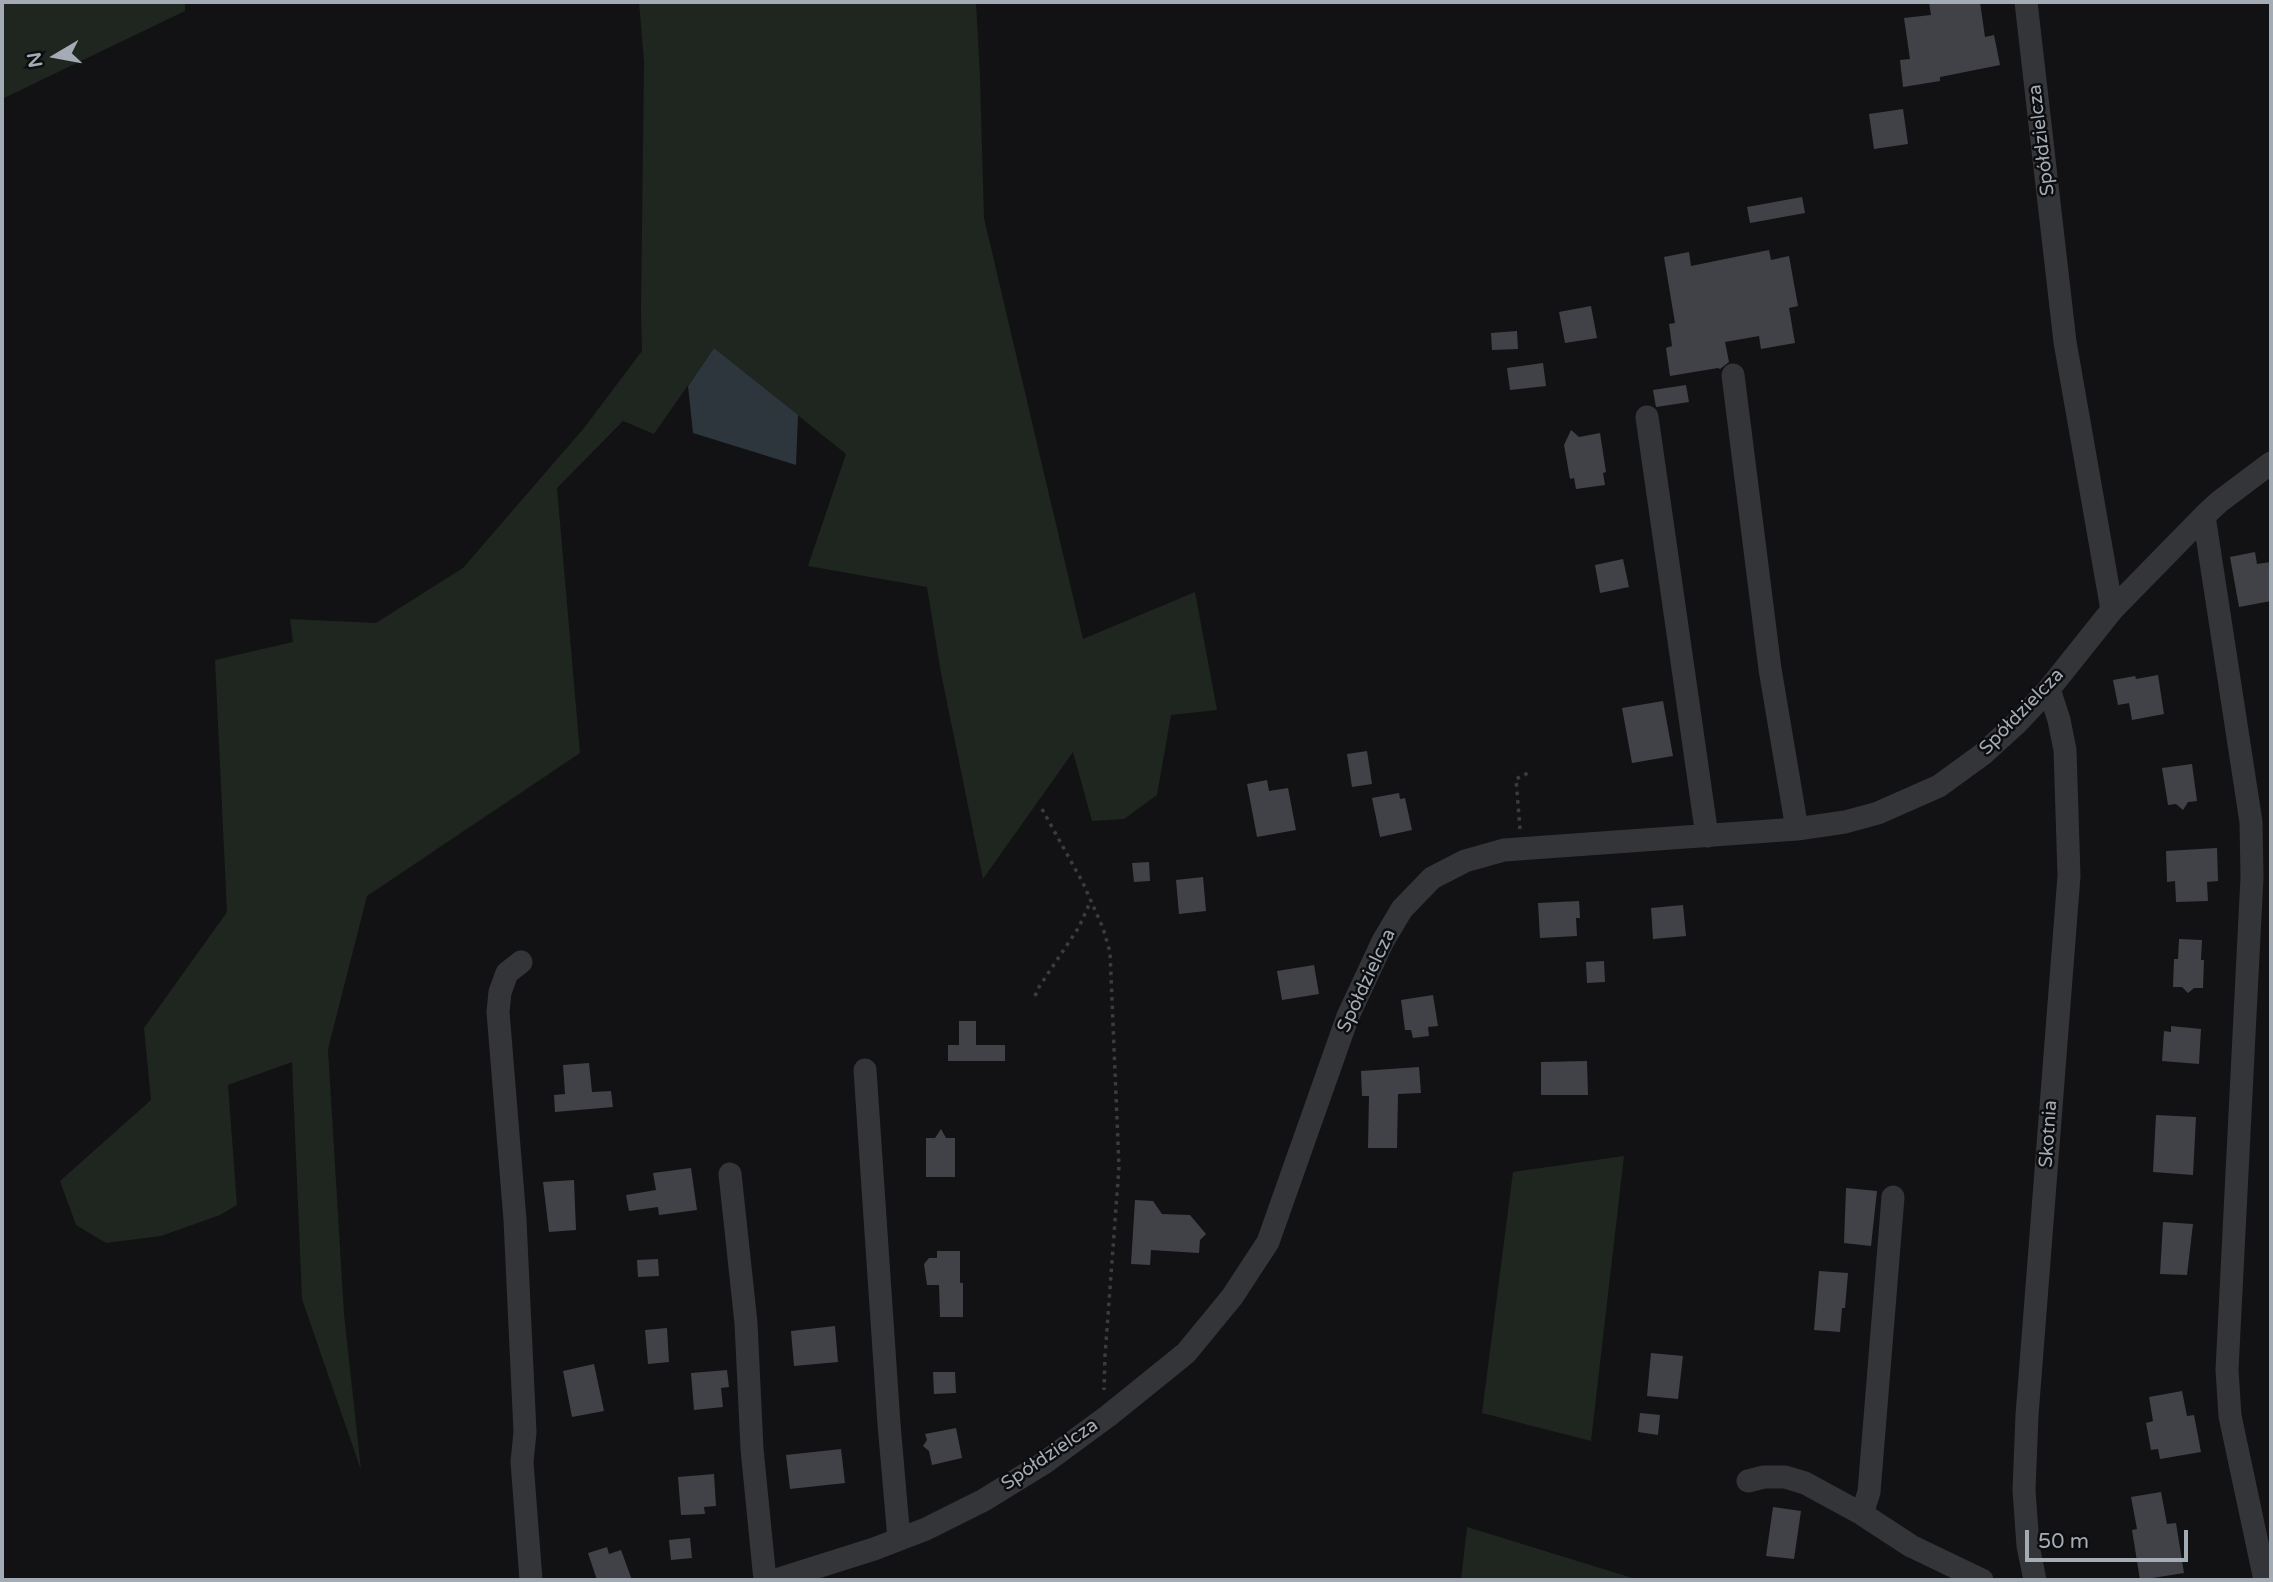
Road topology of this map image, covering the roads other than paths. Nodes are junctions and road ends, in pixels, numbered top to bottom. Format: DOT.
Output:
graph roads {
  1 [pos="2026,2"];
  2 [pos="1733,375"];
  3 [pos="1647,417"];
  4 [pos="2271,463"];
  5 [pos="2204,516"];
  6 [pos="2112,610"];
  7 [pos="2049,689"];
  8 [pos="1797,829"];
  9 [pos="1707,836"];
  10 [pos="521,962"];
  11 [pos="865,1070"];
  12 [pos="730,1174"];
  13 [pos="1893,1197"];
  14 [pos="1748,1481"];
  15 [pos="1862,1514"];
  16 [pos="899,1539"];
  17 [pos="530,1580"];
  18 [pos="765,1580"];
  19 [pos="776,1580"];
  20 [pos="1982,1580"];
  21 [pos="2035,1580"];
  22 [pos="2265,1580"];
  1 -- 6 [label="street, Spółdzielcza"];
  2 -- 8 [label="street"];
  3 -- 9 [label="street"];
  4 -- 5 [label="street, Spółdzielcza"];
  5 -- 6 [label="street, Spółdzielcza"];
  5 -- 22 [label="street"];
  6 -- 7 [label="street, Spółdzielcza"];
  7 -- 8 [label="street, Spółdzielcza"];
  7 -- 21 [label="street, Skotnia"];
  8 -- 9 [label="street, Spółdzielcza"];
  9 -- 16 [label="street, Spółdzielcza"];
  10 -- 17 [label="street"];
  11 -- 16 [label="street"];
  12 -- 18 [label="street"];
  13 -- 15 [label="street"];
  14 -- 15 [label="street"];
  15 -- 20 [label="street"];
  16 -- 19 [label="street, Spółdzielcza"];
}
